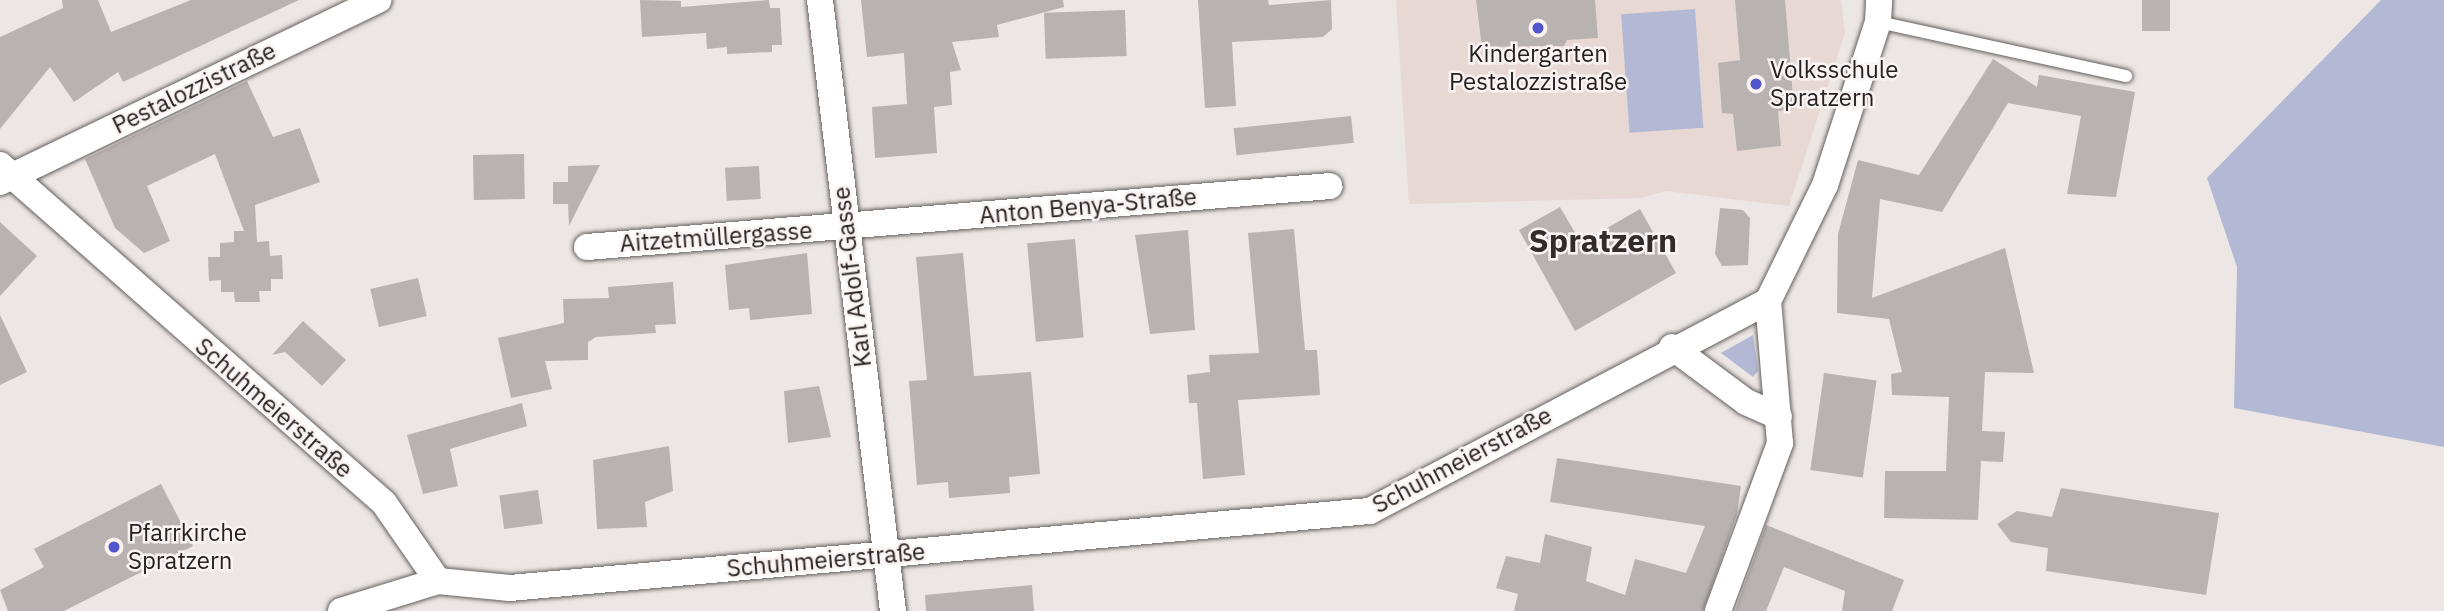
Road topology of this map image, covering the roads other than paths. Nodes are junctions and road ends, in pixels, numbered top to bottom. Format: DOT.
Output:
graph roads {
  1 [pos="378,0"];
  2 [pos="820,0"];
  3 [pos="1878,11"];
  4 [pos="2126,76"];
  5 [pos="4,175"];
  6 [pos="1330,186"];
  7 [pos="845,227"];
  8 [pos="587,247"];
  9 [pos="1768,301"];
  10 [pos="1672,348"];
  11 [pos="1779,416"];
  12 [pos="887,554"];
  13 [pos="438,581"];
  14 [pos="341,611"];
  15 [pos="892,611"];
  16 [pos="1718,611"];
  1 -- 5 [label="street, Pestalozzistraße"];
  2 -- 7 [label="street, Karl Adolf-Gasse"];
  3 -- 4 [label="lane"];
  3 -- 9 [label="street"];
  5 -- 13 [label="street, Schuhmeierstraße"];
  6 -- 7 [label="street, Anton Benya-Straße"];
  7 -- 8 [label="street, Aitzetmüllergasse"];
  7 -- 12 [label="street, Karl Adolf-Gasse"];
  9 -- 10 [label="street, Schuhmeierstraße"];
  9 -- 11 [label="street"];
  10 -- 11 [label="street"];
  10 -- 12 [label="street, Schuhmeierstraße"];
  11 -- 16 [label="street"];
  12 -- 13 [label="street, Schuhmeierstraße"];
  12 -- 15 [label="street, Karl Adolf-Gasse"];
  13 -- 14 [label="street"];
}
